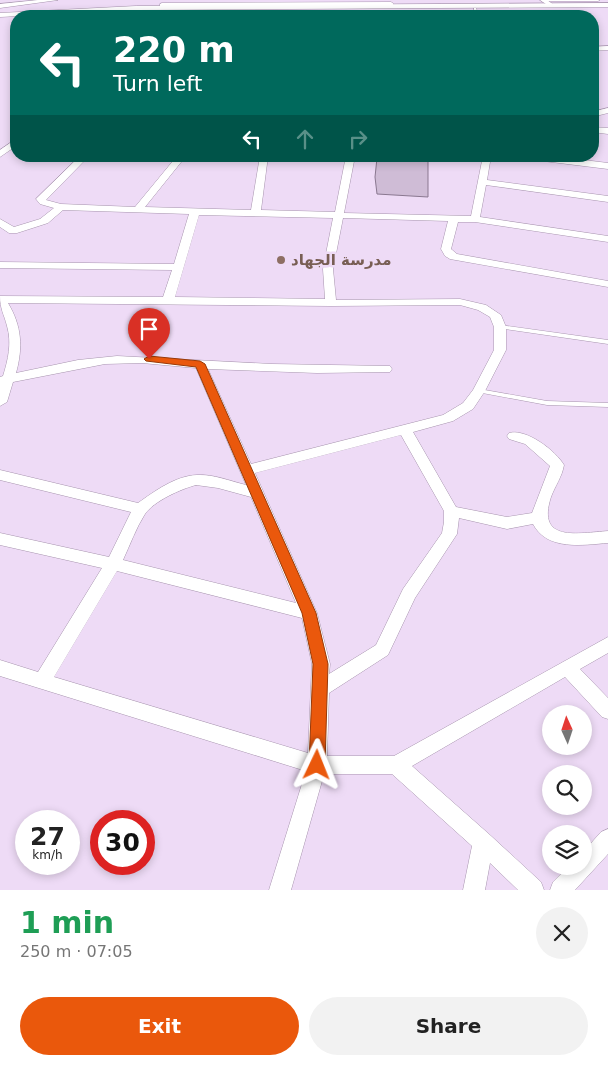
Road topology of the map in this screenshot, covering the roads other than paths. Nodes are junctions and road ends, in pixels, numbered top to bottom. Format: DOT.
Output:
graph roads {
  1 [pos="56,0"];
  2 [pos="598,0"];
  3 [pos="546,2"];
  4 [pos="390,3"];
  5 [pos="162,5"];
  6 [pos="294,5"];
  7 [pos="473,5"];
  8 [pos="608,5"];
  9 [pos="0,6"];
  10 [pos="258,8"];
  11 [pos="608,9"];
  12 [pos="92,10"];
  13 [pos="211,10"];
  14 [pos="355,10"];
  15 [pos="460,10"];
  16 [pos="78,162"];
  17 [pos="177,162"];
  18 [pos="263,162"];
  19 [pos="350,162"];
  20 [pos="486,162"];
  21 [pos="575,162"];
  22 [pos="608,166"];
  23 [pos="483,182"];
  24 [pos="608,199"];
  25 [pos="61,207"];
  26 [pos="138,210"];
  27 [pos="195,211"];
  28 [pos="256,212"];
  29 [pos="340,215"];
  30 [pos="454,218"];
  31 [pos="475,218"];
  32 [pos="0,222"];
  33 [pos="14,231"];
  34 [pos="0,235"];
  35 [pos="608,239"];
  36 [pos="0,264"];
  37 [pos="178,267"];
  38 [pos="608,284"];
  39 [pos="0,299"];
  40 [pos="168,300"];
  41 [pos="331,303"];
  42 [pos="500,327"];
  43 [pos="608,342"];
  44 [pos="200,364"];
  45 [pos="386,369"];
  46 [pos="4,380"];
  47 [pos="479,390"];
  48 [pos="0,402"];
  49 [pos="608,405"];
  50 [pos="405,430"];
  51 [pos="514,436"];
  52 [pos="246,470"];
  53 [pos="0,475"];
  54 [pos="256,493"];
  55 [pos="140,509"];
  56 [pos="450,511"];
  57 [pos="538,518"];
  58 [pos="608,537"];
  59 [pos="0,539"];
  60 [pos="113,564"];
  61 [pos="309,613"];
  62 [pos="608,644"];
  63 [pos="567,667"];
  64 [pos="0,668"];
  65 [pos="44,680"];
  66 [pos="320,689"];
  67 [pos="608,711"];
  68 [pos="317,765"];
  69 [pos="396,766"];
  70 [pos="608,839"];
  71 [pos="483,842"];
  72 [pos="592,856"];
  73 [pos="575,875"];
  74 [pos="280,890"];
  75 [pos="474,890"];
  76 [pos="533,890"];
  77 [pos="561,890"];
  1 -- 9 [label="street"];
  2 -- 3 [label="lane"];
  3 -- 7 [label="street"];
  3 -- 8 [label="street"];
  4 -- 6 [label="street"];
  4 -- 7 [label="street"];
  5 -- 10 [label="street"];
  6 -- 10 [label="street"];
  6 -- 12 [label="street"];
  6 -- 14 [label="street"];
  7 -- 11 [label="street"];
  7 -- 15 [label="street"];
  10 -- 13 [label="street"];
  16 -- 25 [label="street"];
  17 -- 26 [label="street"];
  18 -- 28 [label="street"];
  19 -- 29 [label="street"];
  20 -- 23 [label="street"];
  21 -- 22 [label="street"];
  23 -- 24 [label="street"];
  23 -- 31 [label="street"];
  25 -- 26 [label="street"];
  25 -- 33 [label="street"];
  26 -- 27 [label="street"];
  27 -- 28 [label="street"];
  27 -- 37 [label="street"];
  28 -- 29 [label="street"];
  29 -- 30 [label="street"];
  29 -- 41 [label="street"];
  30 -- 31 [label="street"];
  30 -- 38 [label="street"];
  31 -- 35 [label="street"];
  32 -- 33 [label="street"];
  33 -- 34 [label="street"];
  36 -- 37 [label="street"];
  37 -- 40 [label="street"];
  39 -- 40 [label="street"];
  39 -- 46 [label="street"];
  40 -- 41 [label="street"];
  41 -- 42 [label="street"];
  42 -- 43 [label="lane"];
  42 -- 47 [label="street"];
  44 -- 45 [label="street"];
  44 -- 46 [label="street"];
  44 -- 52 [label="street"];
  46 -- 48 [label="street"];
  47 -- 49 [label="lane"];
  47 -- 50 [label="street"];
  50 -- 52 [label="street"];
  50 -- 56 [label="street"];
  51 -- 57 [label="street"];
  52 -- 54 [label="street"];
  53 -- 55 [label="street"];
  54 -- 55 [label="street"];
  54 -- 61 [label="street"];
  55 -- 60 [label="street"];
  56 -- 57 [label="street"];
  56 -- 66 [label="street"];
  57 -- 58 [label="street"];
  59 -- 60 [label="street"];
  60 -- 61 [label="street"];
  60 -- 65 [label="street"];
  61 -- 66 [label="street"];
  62 -- 63 [label="street"];
  63 -- 67 [label="street"];
  63 -- 69 [label="street"];
  64 -- 65 [label="street"];
  65 -- 68 [label="street"];
  66 -- 68 [label="street"];
  68 -- 69 [label="street"];
  68 -- 74 [label="street"];
  69 -- 71 [label="street"];
  70 -- 72 [label="street"];
  71 -- 75 [label="street"];
  71 -- 76 [label="street"];
  73 -- 77 [label="street"];
}
